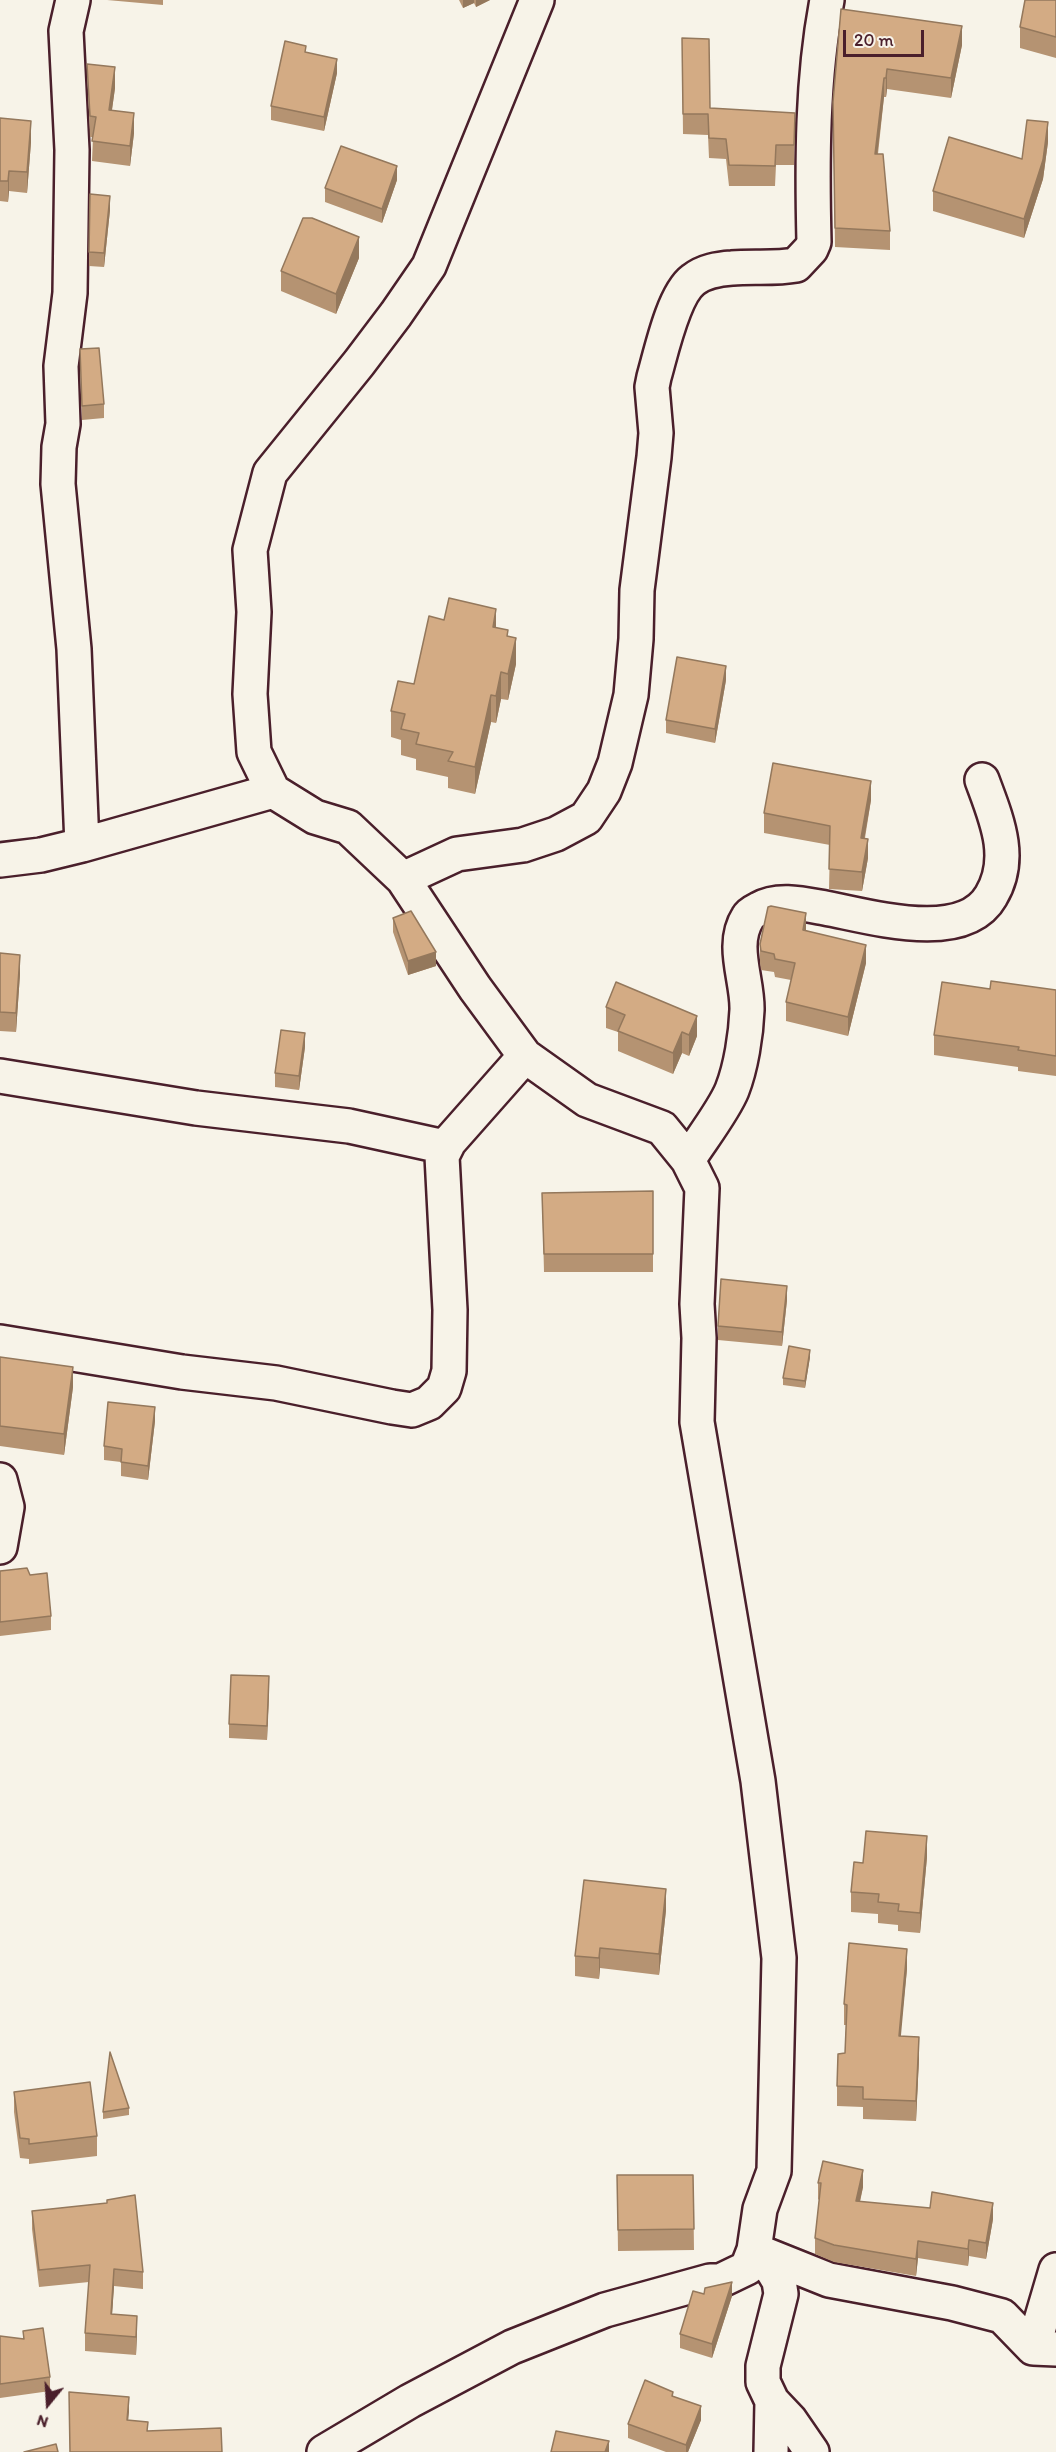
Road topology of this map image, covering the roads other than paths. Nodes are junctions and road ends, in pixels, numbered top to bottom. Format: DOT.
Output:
graph roads {
  1 [pos="73,0"];
  2 [pos="537,0"];
  3 [pos="827,0"];
  4 [pos="982,780"];
  5 [pos="273,791"];
  6 [pos="82,846"];
  7 [pos="0,860"];
  8 [pos="403,879"];
  9 [pos="525,1056"];
  10 [pos="0,1076"];
  11 [pos="445,1147"];
  12 [pos="688,1160"];
  13 [pos="0,1342"];
  14 [pos="0,1480"];
  15 [pos="0,1547"];
  16 [pos="754,2250"];
  17 [pos="1056,2270"];
  18 [pos="1045,2348"];
  19 [pos="772,2401"];
  20 [pos="324,2452"];
  21 [pos="771,2452"];
  22 [pos="812,2452"];
  1 -- 6 [label="street"];
  2 -- 5 [label="street"];
  3 -- 8 [label="street"];
  4 -- 12 [label="street"];
  5 -- 6 [label="street"];
  5 -- 8 [label="street"];
  6 -- 7 [label="street"];
  8 -- 9 [label="street"];
  9 -- 11 [label="street"];
  9 -- 12 [label="street"];
  10 -- 11 [label="street"];
  11 -- 13 [label="street"];
  12 -- 16 [label="street"];
  14 -- 15 [label="street"];
  16 -- 18 [label="street"];
  16 -- 19 [label="street"];
  16 -- 20 [label="street"];
  17 -- 18 [label="street"];
  19 -- 21 [label="street"];
  19 -- 22 [label="street"];
}
